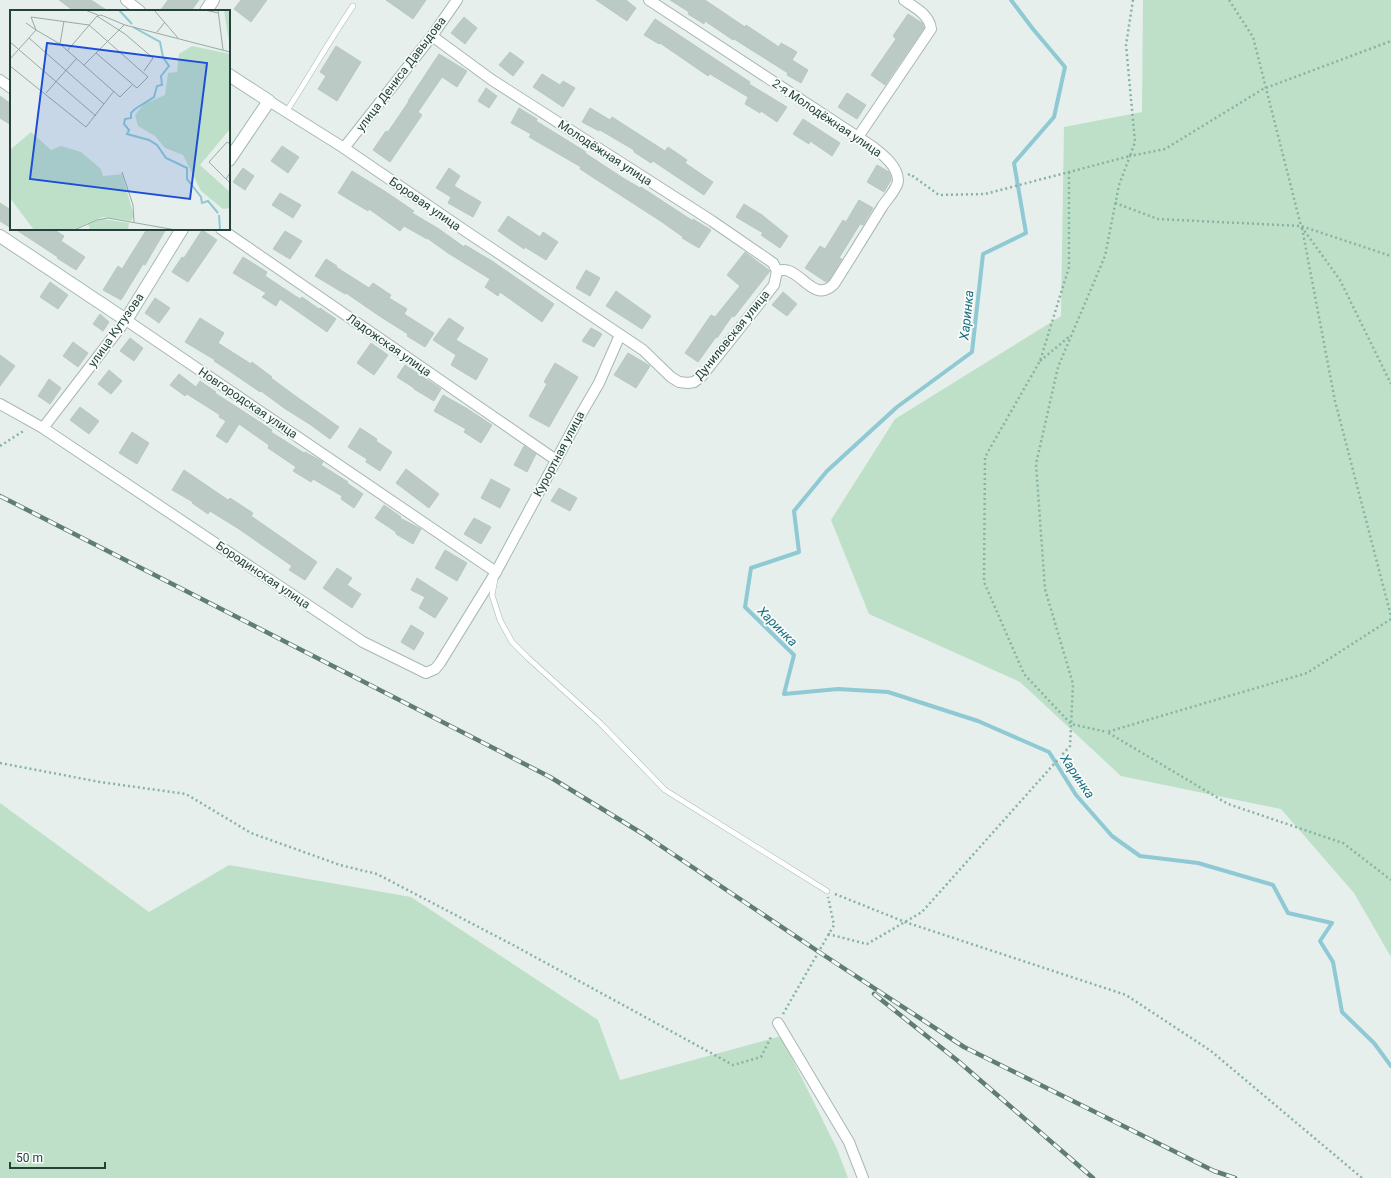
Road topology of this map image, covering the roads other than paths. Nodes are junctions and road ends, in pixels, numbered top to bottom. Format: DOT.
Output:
graph roads {
  1 [pos="126,0"];
  2 [pos="213,0"];
  3 [pos="457,0"];
  4 [pos="649,0"];
  5 [pos="904,0"];
  6 [pos="353,6"];
  7 [pos="139,10"];
  8 [pos="207,10"];
  9 [pos="432,36"];
  10 [pos="230,76"];
  11 [pos="0,80"];
  12 [pos="10,87"];
  13 [pos="269,101"];
  14 [pos="286,112"];
  15 [pos="858,138"];
  16 [pos="344,148"];
  17 [pos="230,159"];
  18 [pos="181,230"];
  19 [pos="222,230"];
  20 [pos="0,236"];
  21 [pos="777,271"];
  22 [pos="126,320"];
  23 [pos="620,335"];
  24 [pos="0,404"];
  25 [pos="40,426"];
  26 [pos="556,460"];
  27 [pos="496,572"];
  28 [pos="827,891"];
  29 [pos="778,1023"];
  30 [pos="863,1178"];
  1 -- 7 [label="street"];
  2 -- 8 [label="street"];
  3 -- 9 [label="street, улица Дениса Давыдова"];
  4 -- 15 [label="street, 2-я Молодёжная улица"];
  5 -- 15 [label="street"];
  6 -- 14 [label="lane"];
  9 -- 16 [label="street, улица Дениса Давыдова"];
  9 -- 21 [label="street, Молодёжная улица"];
  10 -- 13 [label="street, Боровая улица"];
  11 -- 12 [label="street"];
  13 -- 14 [label="street, Боровая улица"];
  13 -- 17 [label="street"];
  14 -- 16 [label="street, Боровая улица"];
  15 -- 21 [label="street, 2-я Молодёжная улица"];
  16 -- 23 [label="street, Боровая улица"];
  18 -- 22 [label="street, улица Кутузова"];
  19 -- 26 [label="street, Ладожская улица"];
  20 -- 22 [label="street, Новгородская улица"];
  21 -- 23 [label="street, Дуниловская улица"];
  22 -- 25 [label="street, улица Кутузова"];
  22 -- 27 [label="street, Новгородская улица"];
  23 -- 26 [label="street, Курортная улица"];
  24 -- 25 [label="street, Бородинская улица"];
  25 -- 27 [label="street, Бородинская улица"];
  26 -- 27 [label="street, Курортная улица"];
  27 -- 28 [label="lane"];
  29 -- 30 [label="street"];
}
